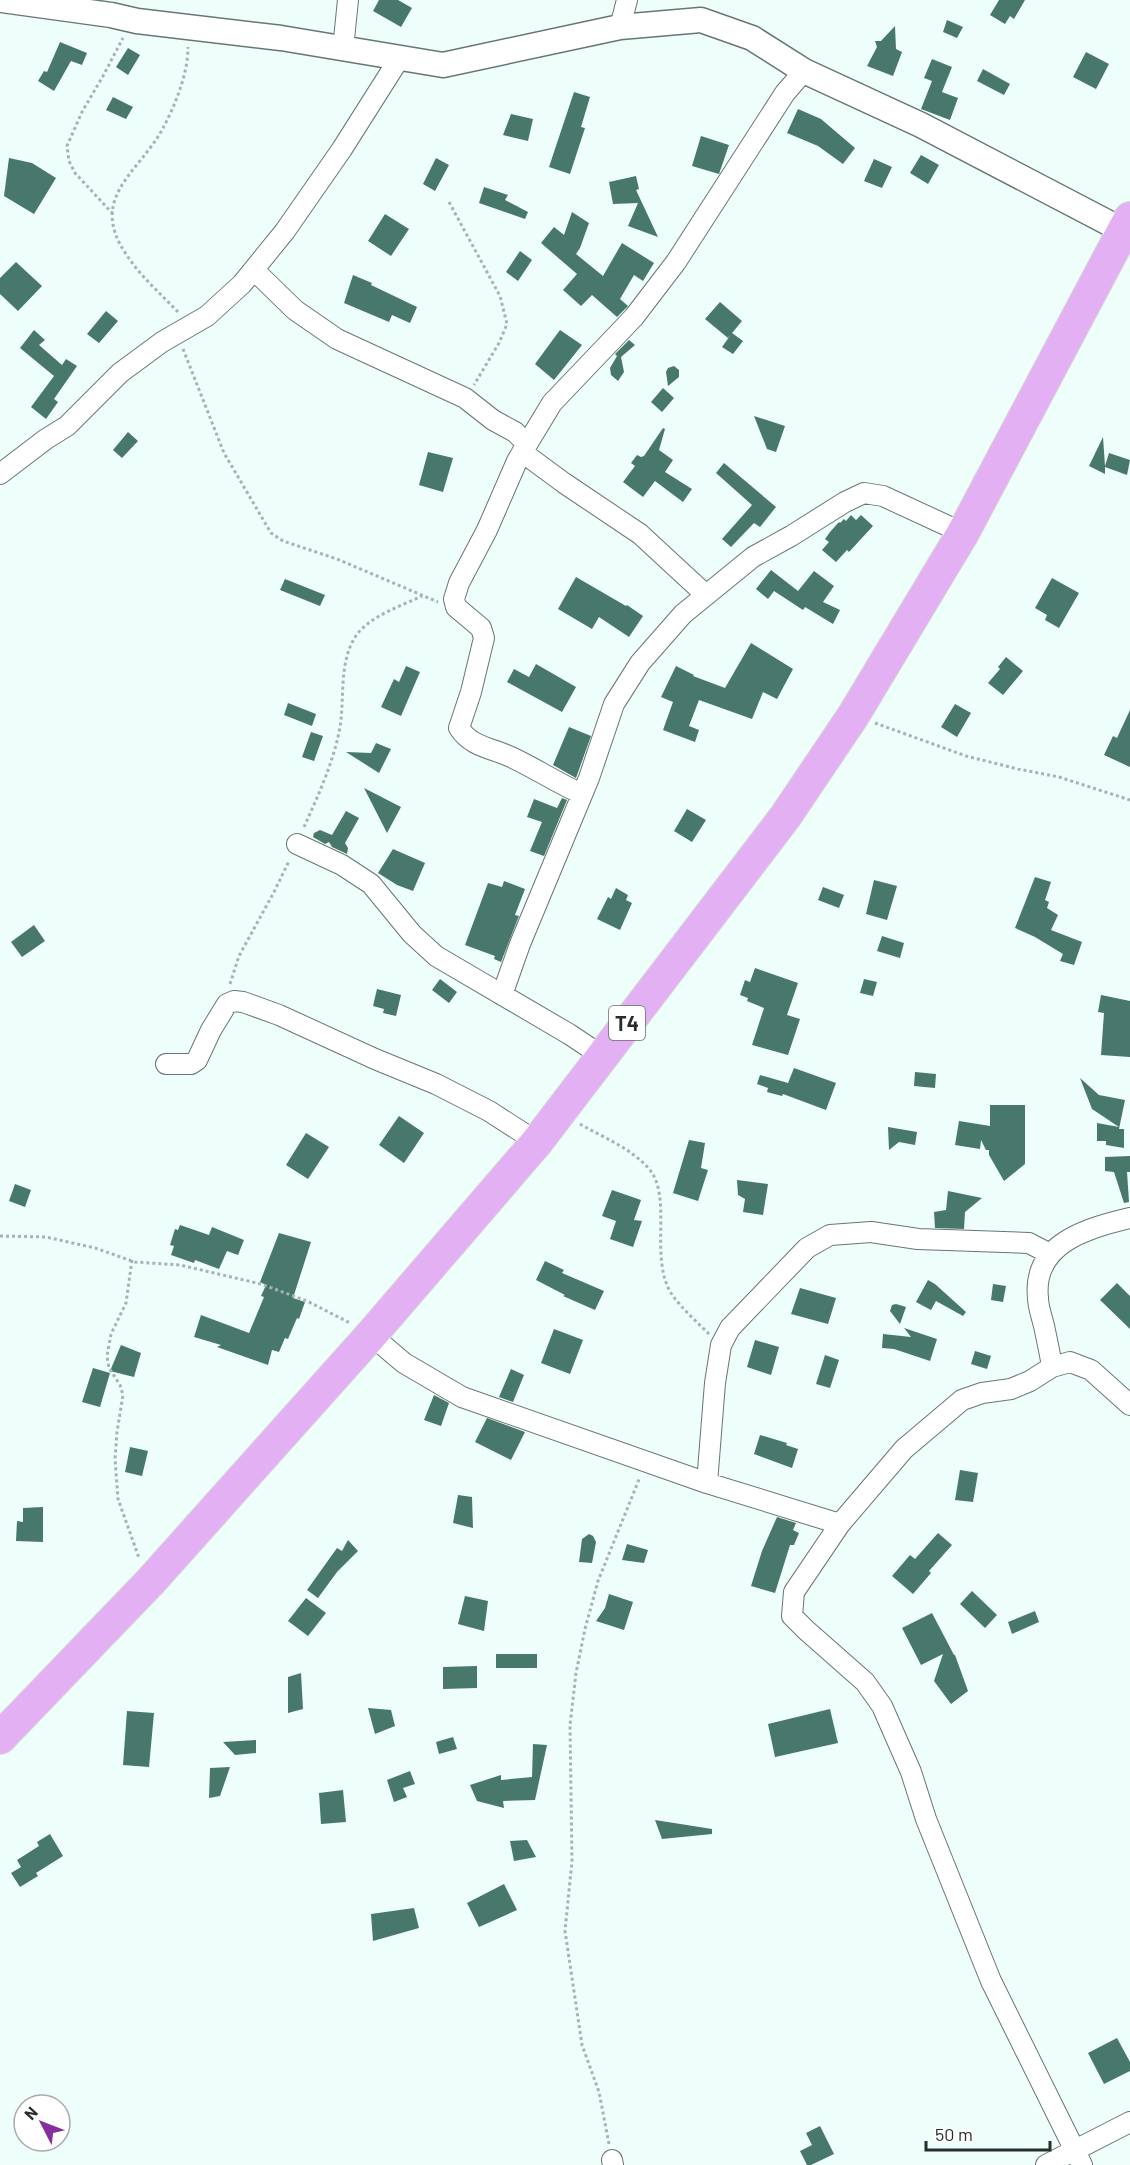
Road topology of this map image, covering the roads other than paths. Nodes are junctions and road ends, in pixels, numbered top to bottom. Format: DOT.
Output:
graph roads {
  1 [pos="2,0"];
  2 [pos="348,0"];
  3 [pos="627,0"];
  4 [pos="45,3"];
  5 [pos="120,12"];
  6 [pos="620,27"];
  7 [pos="343,49"];
  8 [pos="399,59"];
  9 [pos="804,71"];
  10 [pos="1128,228"];
  11 [pos="254,270"];
  12 [pos="525,448"];
  13 [pos="0,474"];
  14 [pos="963,533"];
  15 [pos="706,595"];
  16 [pos="582,794"];
  17 [pos="297,844"];
  18 [pos="502,995"];
  19 [pos="602,1056"];
  20 [pos="166,1064"];
  21 [pos="537,1142"];
  22 [pos="1130,1218"];
  23 [pos="1050,1254"];
  24 [pos="371,1335"];
  25 [pos="1052,1367"];
  26 [pos="1130,1405"];
  27 [pos="707,1483"];
  28 [pos="840,1524"];
  29 [pos="0,1738"];
  30 [pos="1130,2122"];
  31 [pos="1079,2158"];
  32 [pos="1046,2165"];
  1 -- 4 [label="street"];
  2 -- 7 [label="street"];
  3 -- 6 [label="street"];
  4 -- 5 [label="street"];
  5 -- 7 [label="street"];
  6 -- 8 [label="street"];
  6 -- 9 [label="street"];
  7 -- 8 [label="street"];
  8 -- 11 [label="street"];
  9 -- 10 [label="street"];
  9 -- 12 [label="street"];
  10 -- 14 [label="highway, T4"];
  11 -- 12 [label="street"];
  11 -- 13 [label="street"];
  12 -- 15 [label="street"];
  12 -- 16 [label="street"];
  14 -- 15 [label="street"];
  14 -- 19 [label="highway, T4"];
  15 -- 16 [label="street"];
  16 -- 18 [label="street"];
  17 -- 18 [label="street"];
  18 -- 19 [label="street"];
  19 -- 21 [label="highway, T4"];
  20 -- 21 [label="street"];
  21 -- 24 [label="highway, T4"];
  22 -- 23 [label="street"];
  23 -- 25 [label="street"];
  23 -- 27 [label="street"];
  24 -- 27 [label="street"];
  24 -- 29 [label="highway, T4"];
  25 -- 26 [label="street"];
  25 -- 28 [label="street"];
  27 -- 28 [label="street"];
  28 -- 31 [label="street"];
  30 -- 31 [label="street"];
  31 -- 32 [label="street"];
}
